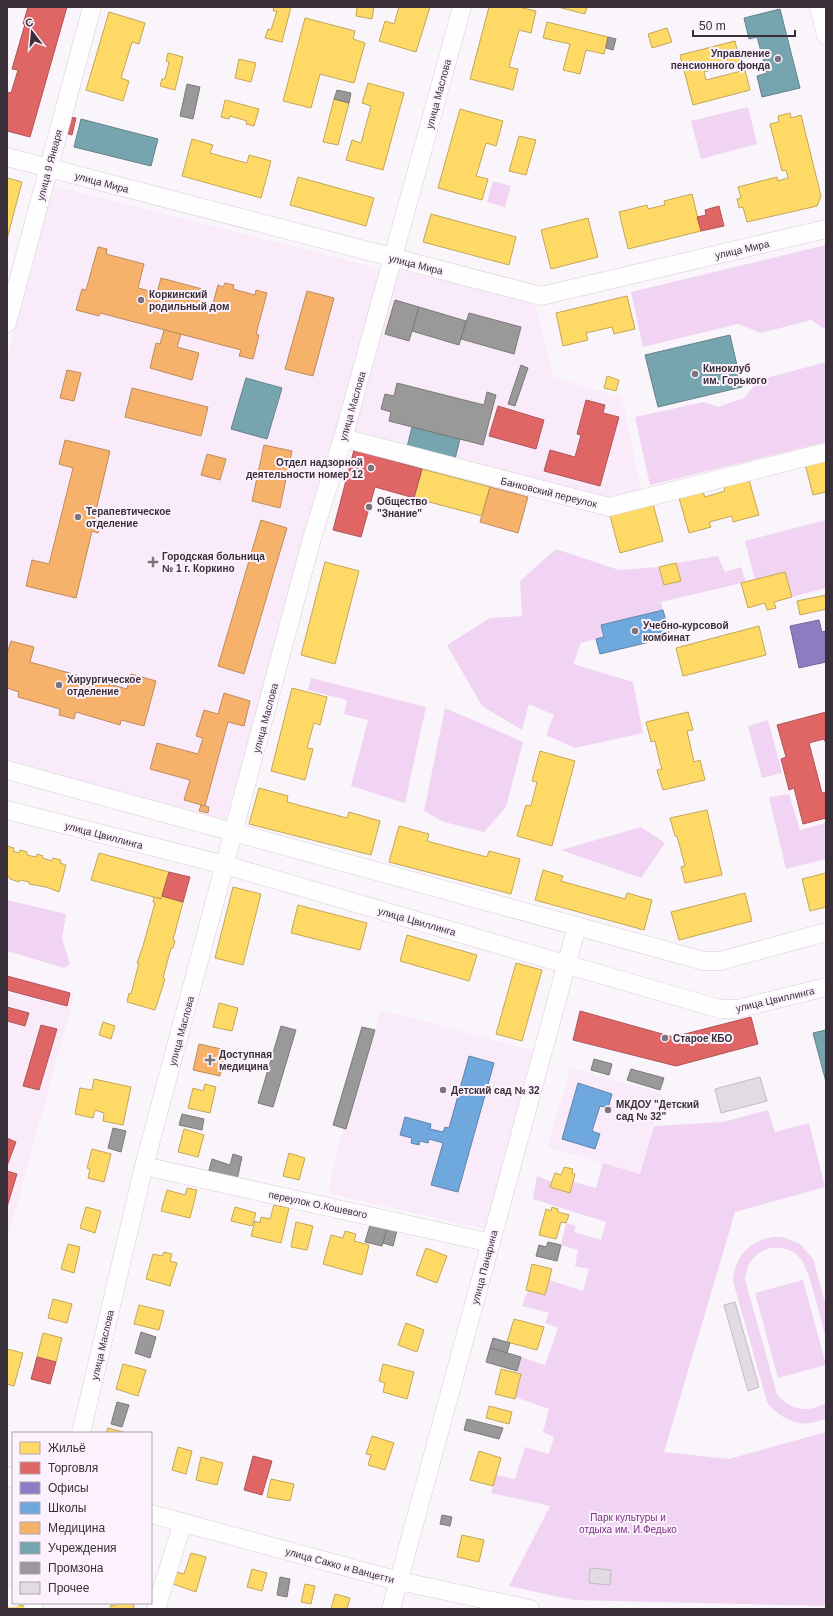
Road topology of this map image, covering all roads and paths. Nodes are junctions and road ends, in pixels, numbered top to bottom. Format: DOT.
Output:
graph roads {
  1 [pos="92,7"];
  2 [pos="462,7"];
  3 [pos="819,7"];
  4 [pos="826,35"];
  5 [pos="7,157"];
  6 [pos="48,168"];
  7 [pos="826,229"];
  8 [pos="393,259"];
  9 [pos="7,323"];
  10 [pos="343,438"];
  11 [pos="826,452"];
  12 [pos="7,770"];
  13 [pos="7,810"];
  14 [pos="234,832"];
  15 [pos="225,865"];
  16 [pos="577,926"];
  17 [pos="826,932"];
  18 [pos="566,964"];
  19 [pos="826,986"];
  20 [pos="144,1166"];
  21 [pos="491,1242"];
  22 [pos="81,1432"];
  23 [pos="152,1514"];
  24 [pos="183,1522"];
  25 [pos="399,1581"];
  26 [pos="156,1609"];
  27 [pos="392,1609"];
  28 [pos="530,1609"];
  1 -- 6 [label="street, улица 9 Января"];
  2 -- 8 [label="street, улица Маслова"];
  3 -- 4 [label="street"];
  5 -- 6 [label="street, улица Мира"];
  6 -- 8 [label="street, улица Мира"];
  6 -- 9 [label="street, улица 9 Января"];
  7 -- 8 [label="street, улица Мира"];
  8 -- 10 [label="street, улица Маслова"];
  10 -- 11 [label="street, Банковский переулок"];
  10 -- 14 [label="street, улица Маслова"];
  12 -- 14 [label="street"];
  13 -- 15 [label="street, улица Цвиллинга"];
  14 -- 15 [label="street, улица Маслова"];
  14 -- 16 [label="street"];
  15 -- 18 [label="street, улица Цвиллинга"];
  15 -- 20 [label="street, улица Маслова"];
  16 -- 17 [label="street"];
  16 -- 18 [label="street, улица Панарина"];
  18 -- 19 [label="street, улица Цвиллинга"];
  18 -- 21 [label="street, улица Панарина"];
  20 -- 21 [label="street, переулок О.Кошевого"];
  20 -- 22 [label="street, улица Маслова"];
  21 -- 25 [label="street, улица Панарина"];
  23 -- 24 [label="street, улица Сакко и Ванцетти"];
  24 -- 25 [label="street, улица Сакко и Ванцетти"];
  24 -- 26 [label="street"];
  25 -- 27 [label="street, улица Панарина"];
  25 -- 28 [label="street, улица Сакко и Ванцетти"];
}
